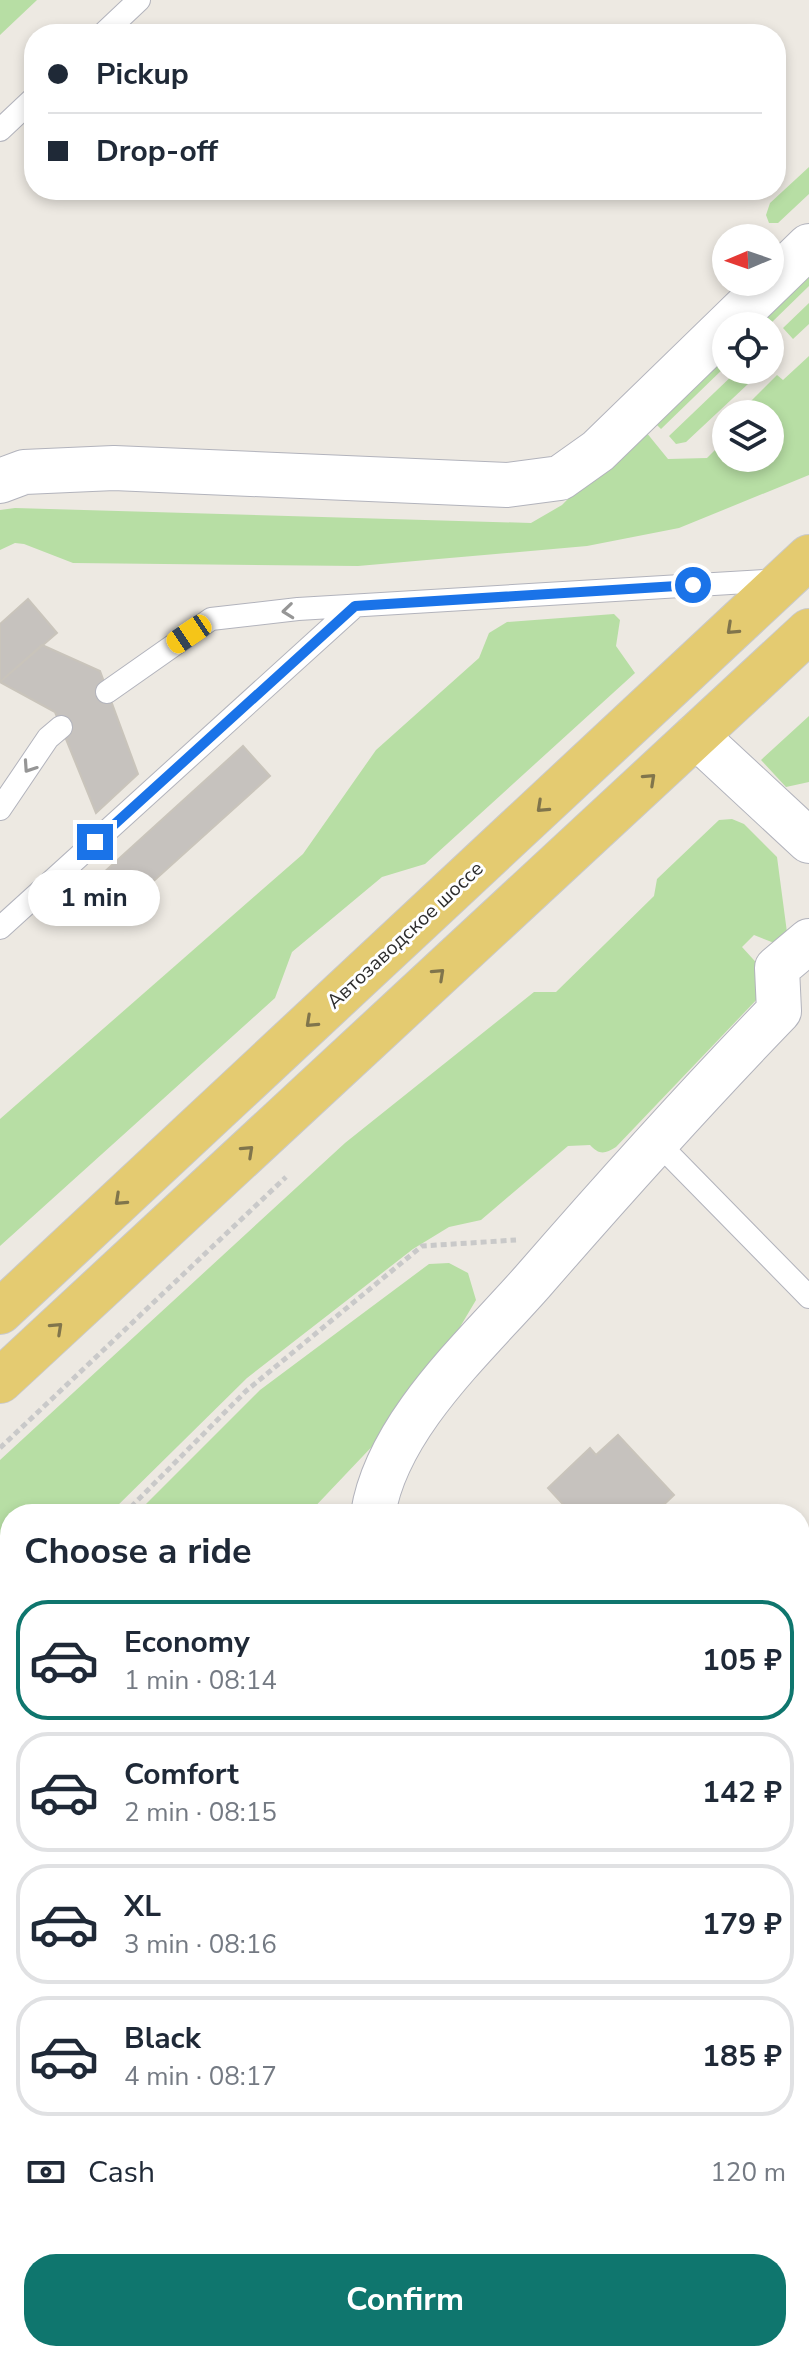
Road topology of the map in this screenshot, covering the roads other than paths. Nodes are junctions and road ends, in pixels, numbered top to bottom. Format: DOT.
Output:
graph roads {
  1 [pos="139,0"];
  2 [pos="114,24"];
  3 [pos="24,107"];
  4 [pos="0,130"];
  5 [pos="809,246"];
  6 [pos="0,481"];
  7 [pos="797,568"];
  8 [pos="355,606"];
  9 [pos="809,631"];
  10 [pos="107,692"];
  11 [pos="61,727"];
  12 [pos="696,736"];
  13 [pos="0,809"];
  14 [pos="809,841"];
  15 [pos="0,928"];
  16 [pos="809,941"];
  17 [pos="655,1140"];
  18 [pos="808,1293"];
  19 [pos="0,1312"];
  20 [pos="0,1381"];
  21 [pos="375,1504"];
  1 -- 2 [label="lane"];
  3 -- 4 [label="lane"];
  5 -- 6 [label="street"];
  7 -- 8 [label="lane"];
  7 -- 19 [label="main road, Автозаводское шоссе, one-way"];
  8 -- 10 [label="lane, one-way"];
  8 -- 15 [label="lane"];
  9 -- 12 [label="main road"];
  11 -- 13 [label="lane, one-way"];
  12 -- 14 [label="street"];
  20 -- 12 [label="main road, one-way"];
  16 -- 17 [label="street"];
  17 -- 18 [label="lane"];
  17 -- 21 [label="street"];
}
